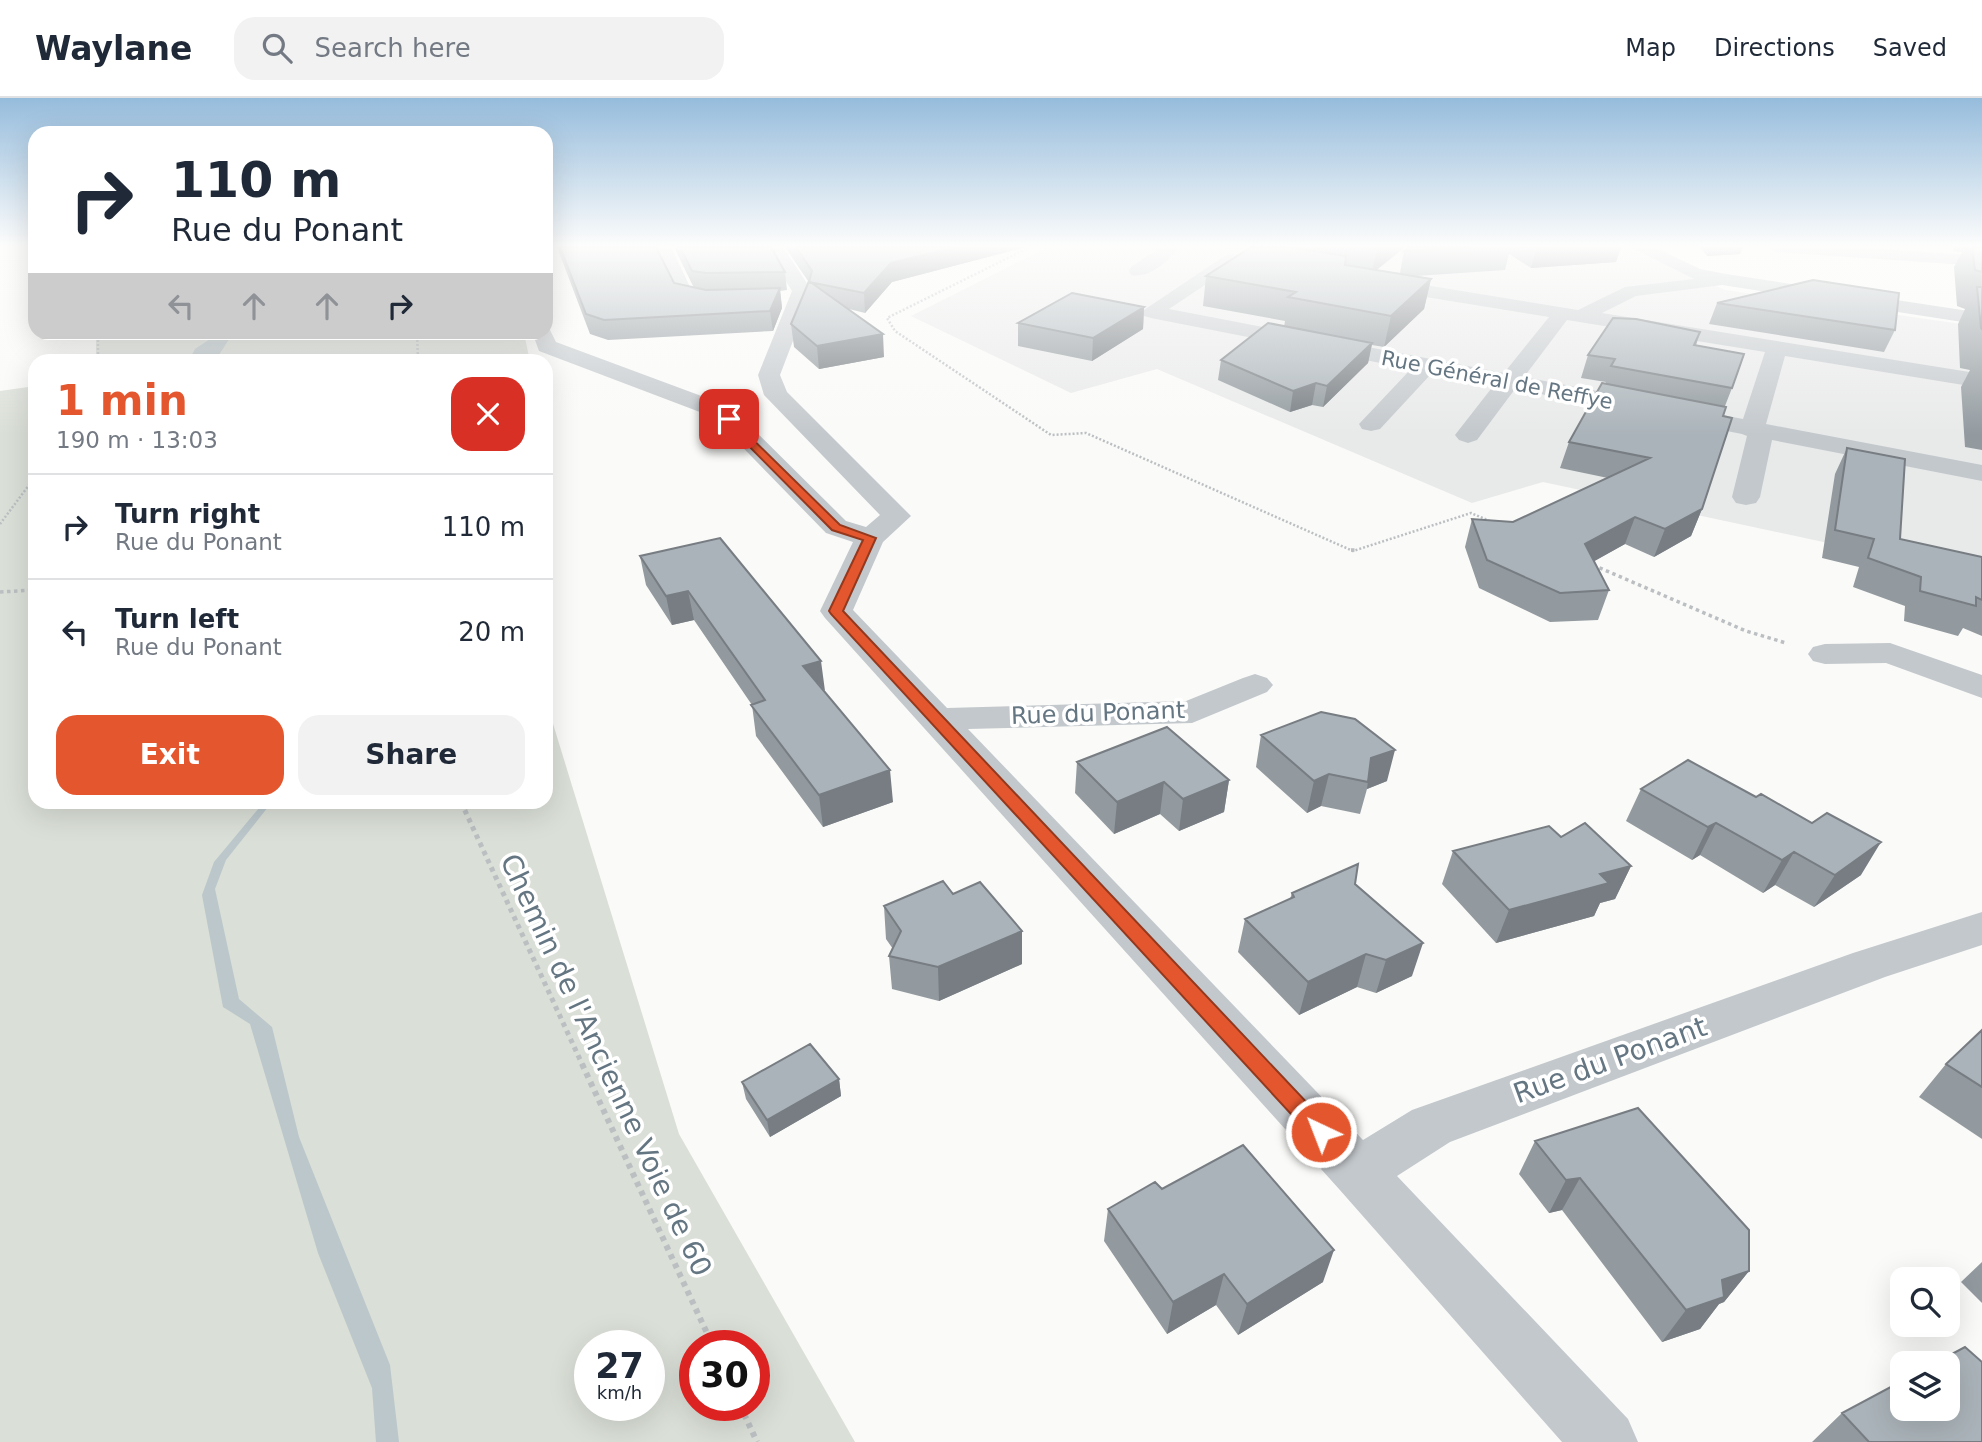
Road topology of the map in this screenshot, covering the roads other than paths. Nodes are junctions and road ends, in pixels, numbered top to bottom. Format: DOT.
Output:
graph roads {
  1 [pos="795,310"];
  2 [pos="1154,310"];
  3 [pos="1546,310"];
  4 [pos="1579,310"];
  5 [pos="1582,310"];
  6 [pos="1921,310"];
  7 [pos="1573,313"];
  8 [pos="1982,319"];
  9 [pos="1258,333"];
  10 [pos="545,340"];
  11 [pos="1777,347"];
  12 [pos="1240,348"];
  13 [pos="1426,366"];
  14 [pos="1982,381"];
  15 [pos="1507,382"];
  16 [pos="1371,424"];
  17 [pos="1756,431"];
  18 [pos="1468,435"];
  19 [pos="1982,473"];
  20 [pos="1745,497"];
  21 [pos="870,538"];
  22 [pos="1825,654"];
  23 [pos="1255,685"];
  24 [pos="1982,687"];
  25 [pos="936,719"];
  26 [pos="1982,928"];
  27 [pos="1358,1172"];
  28 [pos="1605,1442"];
  1 -- 21 [label="street"];
  2 -- 9 [label="street, Rue Général de Reffye"];
  3 -- 7 [label="street"];
  4 -- 7 [label="street"];
  5 -- 7 [label="street"];
  6 -- 8 [label="street"];
  7 -- 11 [label="street"];
  7 -- 15 [label="street"];
  9 -- 12 [label="street"];
  9 -- 13 [label="street, Rue Général de Reffye"];
  10 -- 21 [label="street"];
  11 -- 14 [label="street"];
  11 -- 17 [label="street"];
  13 -- 15 [label="street, Rue Général de Reffye"];
  13 -- 16 [label="street"];
  15 -- 17 [label="street, Rue Général de Reffye"];
  15 -- 18 [label="street"];
  17 -- 19 [label="street, Rue Général de Reffye"];
  17 -- 20 [label="street"];
  21 -- 25 [label="street"];
  22 -- 24 [label="street"];
  23 -- 25 [label="street, Rue du Ponant"];
  25 -- 27 [label="street"];
  26 -- 27 [label="street, Rue du Ponant"];
  27 -- 28 [label="street"];
}
